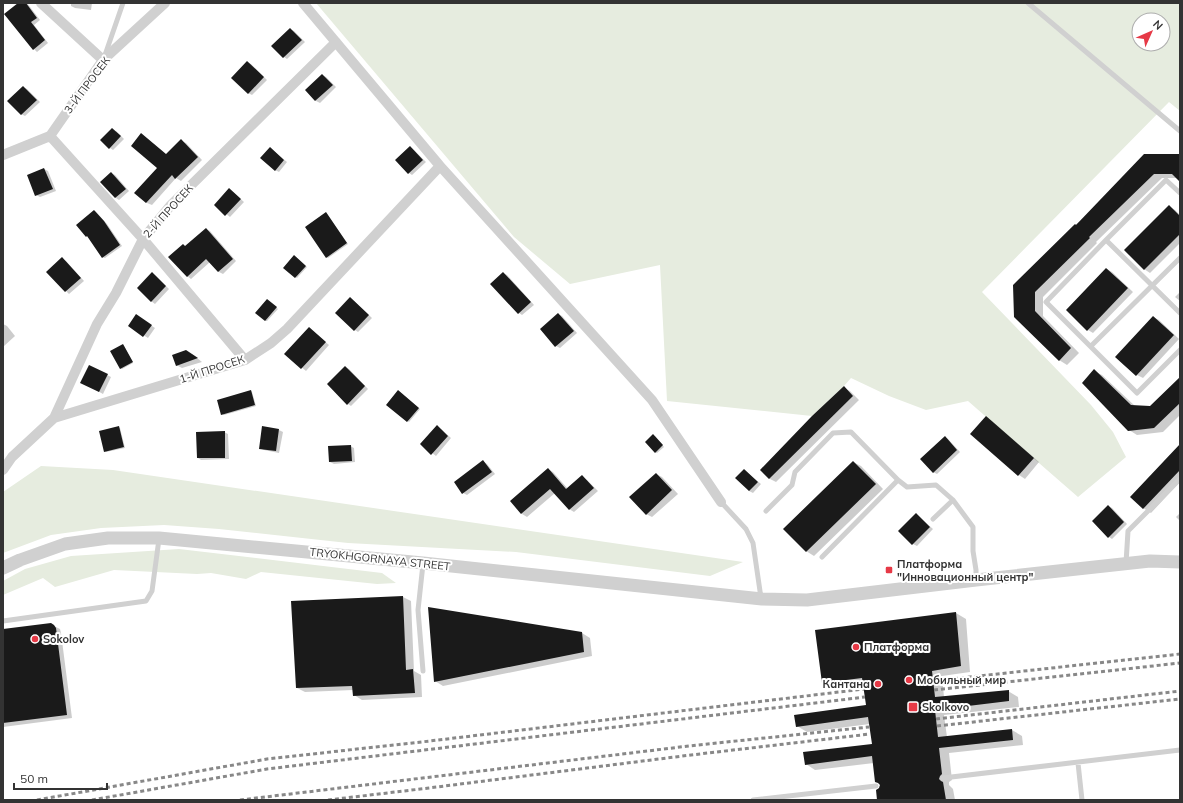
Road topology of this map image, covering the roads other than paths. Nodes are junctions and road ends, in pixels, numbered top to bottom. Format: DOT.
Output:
graph roads {
  1 [pos="41,3"];
  2 [pos="123,3"];
  3 [pos="165,3"];
  4 [pos="303,3"];
  5 [pos="1028,3"];
  6 [pos="336,42"];
  7 [pos="103,60"];
  8 [pos="1180,131"];
  9 [pos="50,136"];
  10 [pos="3,155"];
  11 [pos="440,166"];
  12 [pos="1180,193"];
  13 [pos="143,239"];
  14 [pos="1106,240"];
  15 [pos="1180,258"];
  16 [pos="1152,285"];
  17 [pos="1180,313"];
  18 [pos="1091,346"];
  19 [pos="1180,350"];
  20 [pos="245,360"];
  21 [pos="54,418"];
  22 [pos="3,470"];
  23 [pos="1180,479"];
  24 [pos="898,480"];
  25 [pos="953,500"];
  26 [pos="721,502"];
  27 [pos="766,511"];
  28 [pos="933,519"];
  29 [pos="159,538"];
  30 [pos="822,557"];
  31 [pos="1180,562"];
  32 [pos="423,563"];
  33 [pos="1126,564"];
  34 [pos="3,568"];
  35 [pos="976,580"];
  36 [pos="762,599"];
  37 [pos="3,621"];
  38 [pos="423,671"];
  39 [pos="1180,750"];
  40 [pos="1078,763"];
  41 [pos="943,778"];
  42 [pos="876,786"];
  43 [pos="753,800"];
  44 [pos="1082,800"];
  1 -- 7 [label="street"];
  2 -- 7 [label="lane"];
  3 -- 7 [label="street, 3-Й ПРОСЕК"];
  4 -- 6 [label="street"];
  5 -- 8 [label="lane"];
  6 -- 11 [label="street"];
  6 -- 13 [label="street, 2-Й ПРОСЕК"];
  7 -- 9 [label="street, 3-Й ПРОСЕК"];
  9 -- 10 [label="street"];
  9 -- 13 [label="street"];
  11 -- 20 [label="street, 1-Й ПРОСЕК"];
  11 -- 26 [label="street"];
  12 -- 14 [label="lane"];
  13 -- 20 [label="street"];
  13 -- 21 [label="street, 2-Й ПРОСЕК"];
  14 -- 16 [label="lane"];
  14 -- 18 [label="lane"];
  15 -- 16 [label="lane"];
  16 -- 17 [label="lane"];
  16 -- 18 [label="lane"];
  18 -- 19 [label="lane"];
  20 -- 21 [label="street, 1-Й ПРОСЕК"];
  21 -- 22 [label="street, 1-Й ПРОСЕК"];
  23 -- 33 [label="lane"];
  24 -- 25 [label="lane"];
  24 -- 27 [label="lane"];
  24 -- 30 [label="lane"];
  25 -- 28 [label="lane"];
  25 -- 35 [label="lane"];
  26 -- 36 [label="lane"];
  29 -- 32 [label="street, TRYOKHGORNAYA STREET"];
  29 -- 34 [label="street, TRYOKHGORNAYA STREET"];
  29 -- 37 [label="lane"];
  31 -- 33 [label="street, TRYOKHGORNAYA STREET"];
  32 -- 36 [label="street, TRYOKHGORNAYA STREET"];
  32 -- 38 [label="lane"];
  33 -- 35 [label="street, TRYOKHGORNAYA STREET"];
  35 -- 36 [label="street, TRYOKHGORNAYA STREET"];
  39 -- 40 [label="lane"];
  40 -- 41 [label="lane"];
  40 -- 44 [label="lane"];
  42 -- 43 [label="lane"];
}
